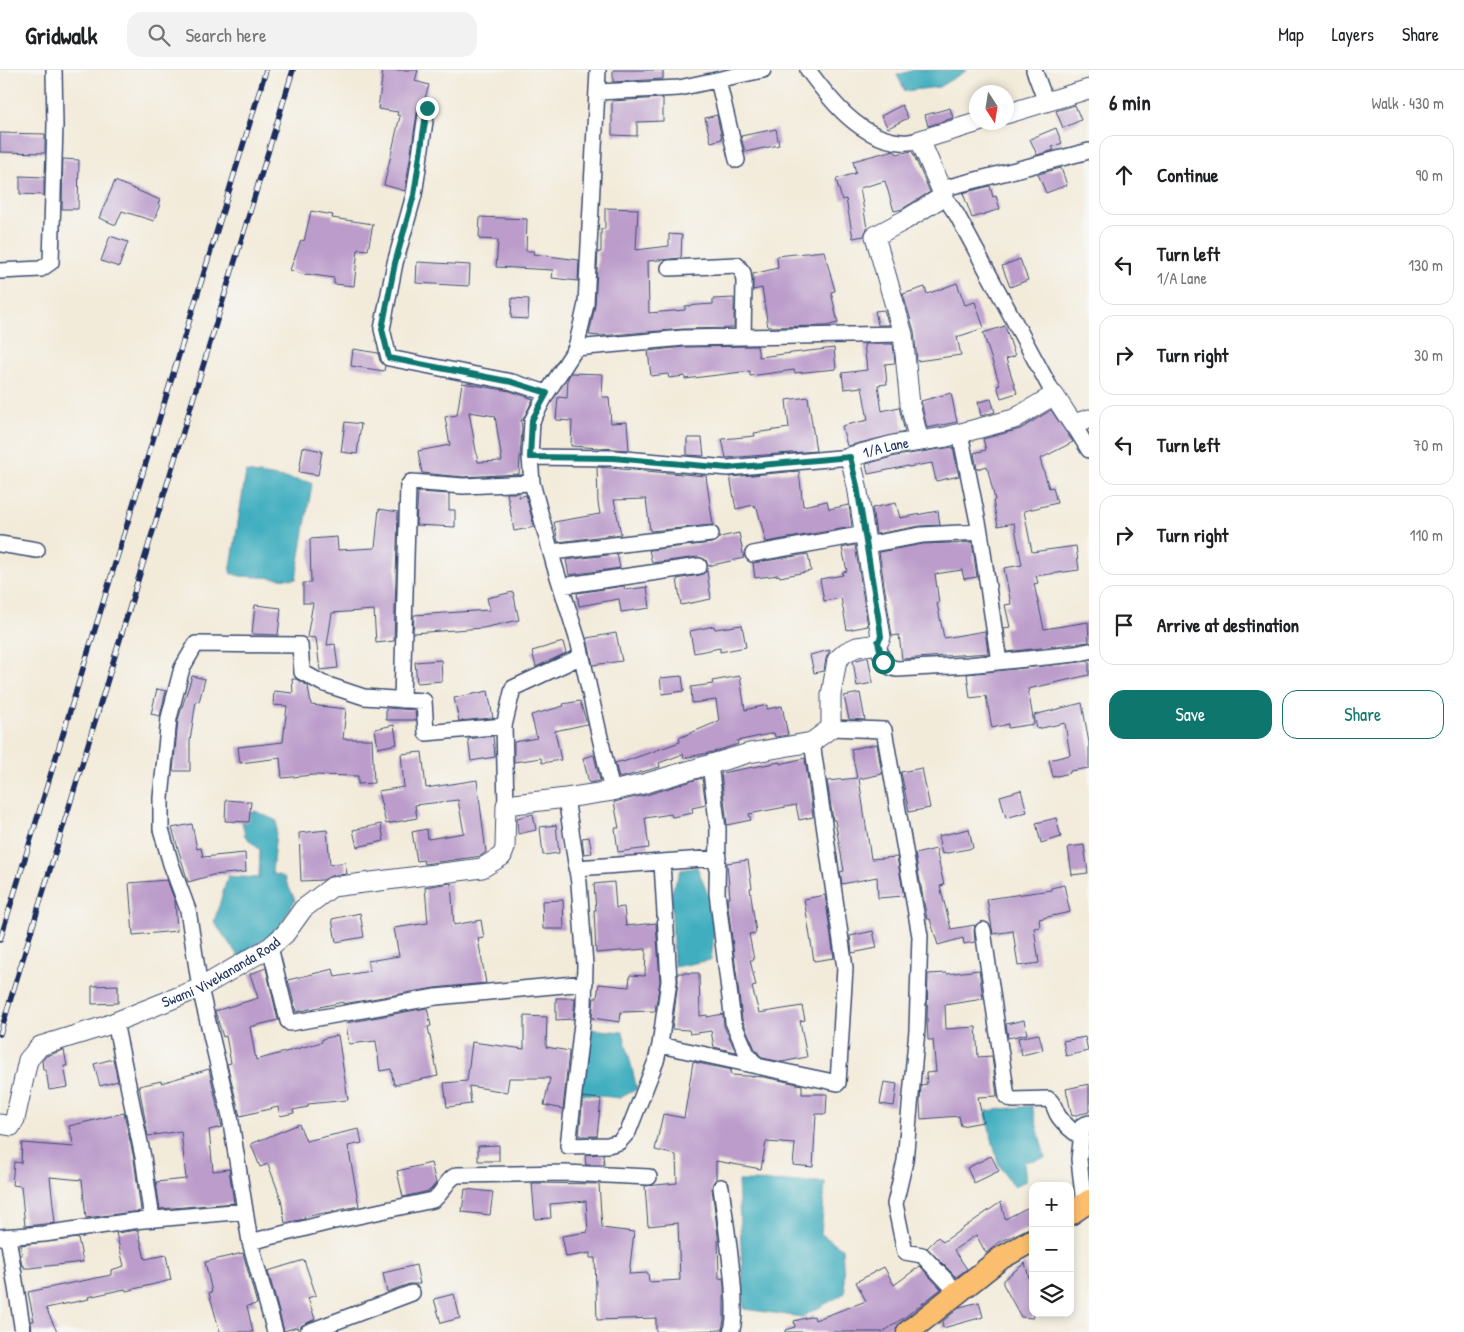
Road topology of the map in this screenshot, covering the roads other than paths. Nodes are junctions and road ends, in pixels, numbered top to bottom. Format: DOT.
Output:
graph roads {
  1 [pos="54,70"];
  2 [pos="598,70"];
  3 [pos="763,70"];
  4 [pos="808,70"];
  5 [pos="1034,70"];
  6 [pos="718,80"];
  7 [pos="1089,89"];
  8 [pos="598,92"];
  9 [pos="1046,102"];
  10 [pos="427,108"];
  11 [pos="1014,112"];
  12 [pos="969,125"];
  13 [pos="920,140"];
  14 [pos="1089,151"];
  15 [pos="737,160"];
  16 [pos="942,192"];
  17 [pos="670,268"];
  18 [pos="0,271"];
  19 [pos="904,334"];
  20 [pos="743,337"];
  21 [pos="576,348"];
  22 [pos="547,393"];
  23 [pos="1054,395"];
  24 [pos="1081,422"];
  25 [pos="960,433"];
  26 [pos="919,441"];
  27 [pos="1089,450"];
  28 [pos="530,457"];
  29 [pos="850,457"];
  30 [pos="532,483"];
  31 [pos="980,532"];
  32 [pos="711,534"];
  33 [pos="866,540"];
  34 [pos="0,544"];
  35 [pos="36,550"];
  36 [pos="551,552"];
  37 [pos="753,554"];
  38 [pos="700,566"];
  39 [pos="562,586"];
  40 [pos="878,642"];
  41 [pos="1089,651"];
  42 [pos="582,656"];
  43 [pos="999,662"];
  44 [pos="402,700"];
  45 [pos="504,726"];
  46 [pos="832,728"];
  47 [pos="812,742"];
  48 [pos="710,764"];
  49 [pos="612,791"];
  50 [pos="566,798"];
  51 [pos="506,805"];
  52 [pos="718,858"];
  53 [pos="662,862"];
  54 [pos="576,868"];
  55 [pos="983,930"];
  56 [pos="270,946"];
  57 [pos="585,983"];
  58 [pos="200,988"];
  59 [pos="115,1022"];
  60 [pos="660,1045"];
  61 [pos="757,1066"];
  62 [pos="1089,1123"];
  63 [pos="0,1124"];
  64 [pos="1081,1137"];
  65 [pos="568,1146"];
  66 [pos="565,1173"];
  67 [pos="649,1177"];
  68 [pos="721,1187"];
  69 [pos="1081,1207"];
  70 [pos="245,1211"];
  71 [pos="152,1219"];
  72 [pos="4,1237"];
  73 [pos="250,1242"];
  74 [pos="1029,1242"];
  75 [pos="412,1293"];
  76 [pos="958,1293"];
  77 [pos="928,1325"];
  78 [pos="23,1332"];
  79 [pos="275,1332"];
  80 [pos="308,1332"];
  81 [pos="731,1332"];
  82 [pos="908,1332"];
  1 -- 18 [label="street"];
  2 -- 8 [label="street"];
  3 -- 6 [label="street"];
  4 -- 13 [label="street"];
  5 -- 9 [label="street"];
  6 -- 8 [label="street"];
  6 -- 15 [label="street"];
  7 -- 9 [label="street"];
  8 -- 21 [label="street"];
  9 -- 11 [label="street"];
  10 -- 22 [label="street"];
  12 -- 13 [label="street"];
  13 -- 16 [label="street"];
  14 -- 16 [label="street"];
  16 -- 19 [label="street"];
  16 -- 23 [label="street"];
  17 -- 20 [label="street"];
  19 -- 20 [label="street"];
  19 -- 26 [label="street"];
  20 -- 21 [label="street"];
  21 -- 22 [label="street"];
  22 -- 28 [label="street"];
  23 -- 24 [label="street"];
  23 -- 25 [label="street, 1/A Lane"];
  24 -- 27 [label="street"];
  25 -- 26 [label="street, 1/A Lane"];
  25 -- 31 [label="street"];
  26 -- 29 [label="street, 1/A Lane"];
  28 -- 29 [label="street, 1/A Lane"];
  28 -- 30 [label="street"];
  29 -- 33 [label="street"];
  30 -- 36 [label="street"];
  30 -- 44 [label="street"];
  31 -- 33 [label="street"];
  31 -- 43 [label="street"];
  32 -- 36 [label="street"];
  33 -- 37 [label="street"];
  33 -- 40 [label="street"];
  34 -- 35 [label="street"];
  36 -- 39 [label="street"];
  38 -- 39 [label="street"];
  39 -- 42 [label="street"];
  40 -- 43 [label="street"];
  40 -- 46 [label="street"];
  41 -- 43 [label="street"];
  42 -- 45 [label="street"];
  42 -- 49 [label="street"];
  44 -- 45 [label="street"];
  44 -- 58 [label="street"];
  45 -- 51 [label="street"];
  46 -- 47 [label="street"];
  46 -- 76 [label="street"];
  47 -- 48 [label="street"];
  47 -- 61 [label="street"];
  48 -- 49 [label="street"];
  48 -- 52 [label="street"];
  49 -- 50 [label="street"];
  50 -- 51 [label="street"];
  50 -- 54 [label="street"];
  51 -- 56 [label="street, Swami Vivekananda Road"];
  52 -- 53 [label="street"];
  52 -- 61 [label="street"];
  53 -- 54 [label="street"];
  53 -- 60 [label="street"];
  54 -- 57 [label="street"];
  55 -- 64 [label="street"];
  56 -- 57 [label="street"];
  56 -- 58 [label="street, Swami Vivekananda Road"];
  57 -- 65 [label="street"];
  58 -- 59 [label="street, Swami Vivekananda Road"];
  58 -- 70 [label="street"];
  59 -- 63 [label="street, Swami Vivekananda Road"];
  59 -- 71 [label="street"];
  60 -- 61 [label="street"];
  60 -- 65 [label="street"];
  62 -- 64 [label="street"];
  64 -- 69 [label="street"];
  65 -- 66 [label="street"];
  66 -- 67 [label="street"];
  66 -- 73 [label="street"];
  68 -- 81 [label="street"];
  70 -- 71 [label="street"];
  70 -- 73 [label="street"];
  71 -- 72 [label="street"];
  72 -- 78 [label="street"];
  73 -- 79 [label="street"];
  74 -- 76 [label="main road"];
  75 -- 80 [label="street"];
  76 -- 77 [label="main road"];
  77 -- 82 [label="main road"];
}
